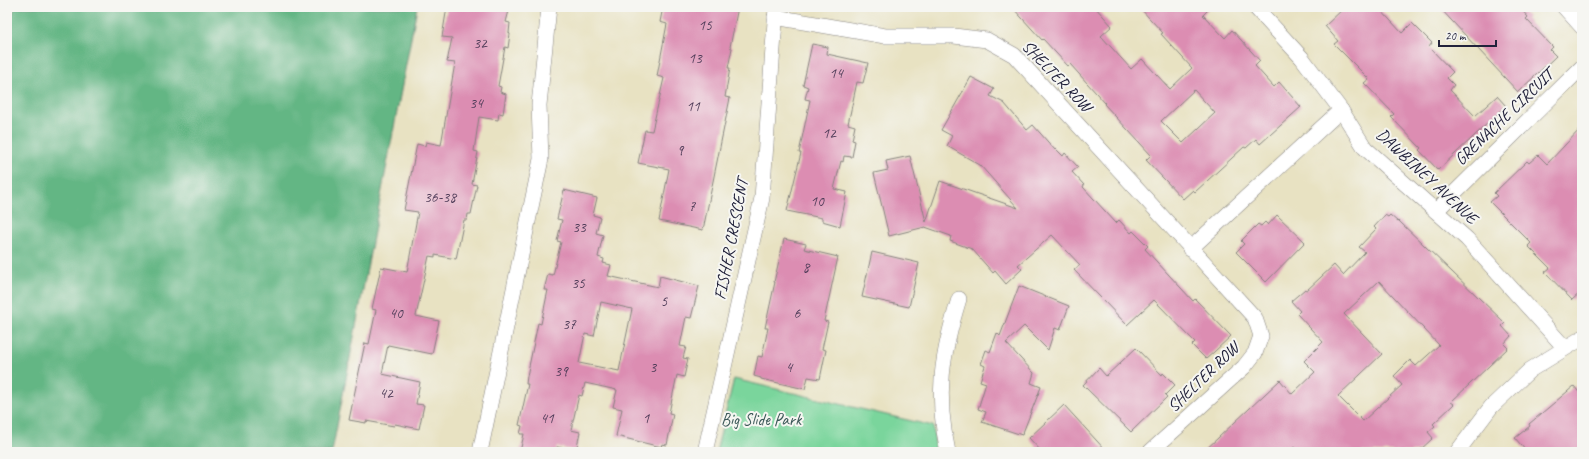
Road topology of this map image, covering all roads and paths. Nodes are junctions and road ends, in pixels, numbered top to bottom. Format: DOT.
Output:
graph roads {
  1 [pos="549,7"];
  2 [pos="1255,7"];
  3 [pos="1564,7"];
  4 [pos="776,12"];
  5 [pos="1582,27"];
  6 [pos="1582,68"];
  7 [pos="1341,110"];
  8 [pos="1436,211"];
  9 [pos="1190,249"];
  10 [pos="960,299"];
  11 [pos="1582,338"];
  12 [pos="1565,348"];
  13 [pos="480,452"];
  14 [pos="705,452"];
  15 [pos="948,452"];
  16 [pos="1150,452"];
  17 [pos="1457,452"];
  1 -- 13 [label="street"];
  2 -- 7 [label="street, DAWBINEY AVENUE"];
  3 -- 5 [label="street"];
  4 -- 9 [label="street, SHELTER ROW"];
  4 -- 14 [label="street, FISHER CRESCENT"];
  6 -- 8 [label="street, GRENACHE CIRCUIT"];
  7 -- 8 [label="street, DAWBINEY AVENUE"];
  7 -- 9 [label="street"];
  8 -- 12 [label="street, DAWBINEY AVENUE"];
  9 -- 16 [label="street, SHELTER ROW"];
  10 -- 15 [label="street"];
  11 -- 12 [label="street"];
  12 -- 17 [label="street"];
}
